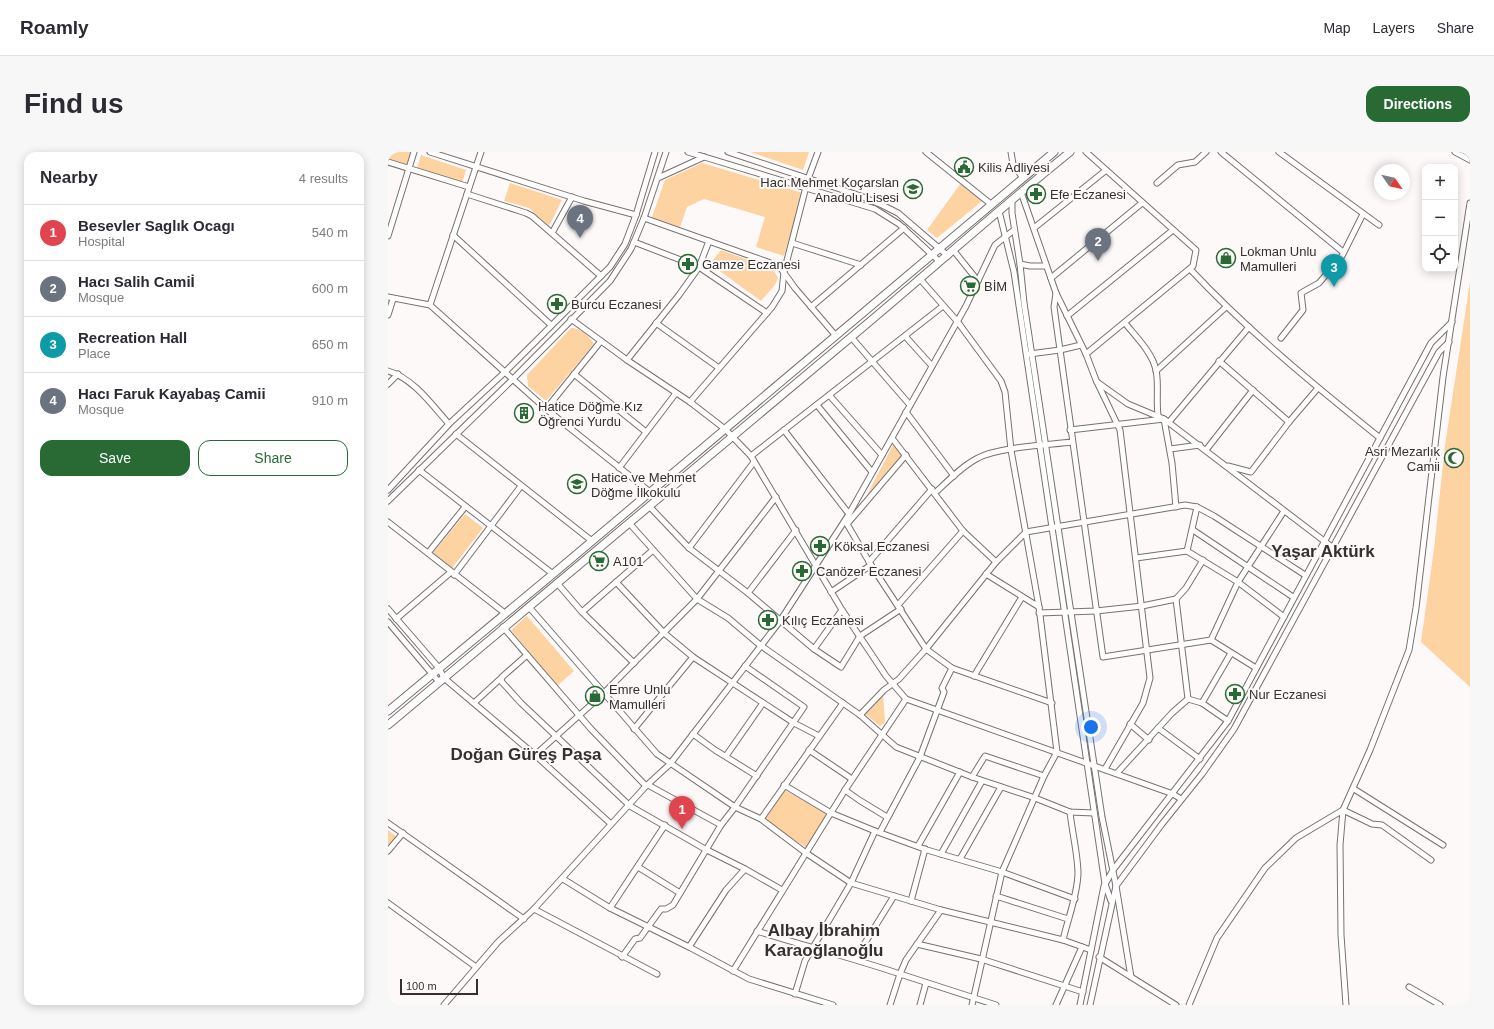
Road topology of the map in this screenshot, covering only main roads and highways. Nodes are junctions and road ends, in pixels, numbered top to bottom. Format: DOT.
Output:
graph roads {
  1 [pos="1054,152"];
  2 [pos="1070,152"];
  3 [pos="388,711"];
  4 [pos="388,725"];
  1 -- 3 [label="main road"];
  2 -- 4 [label="main road"];
}
